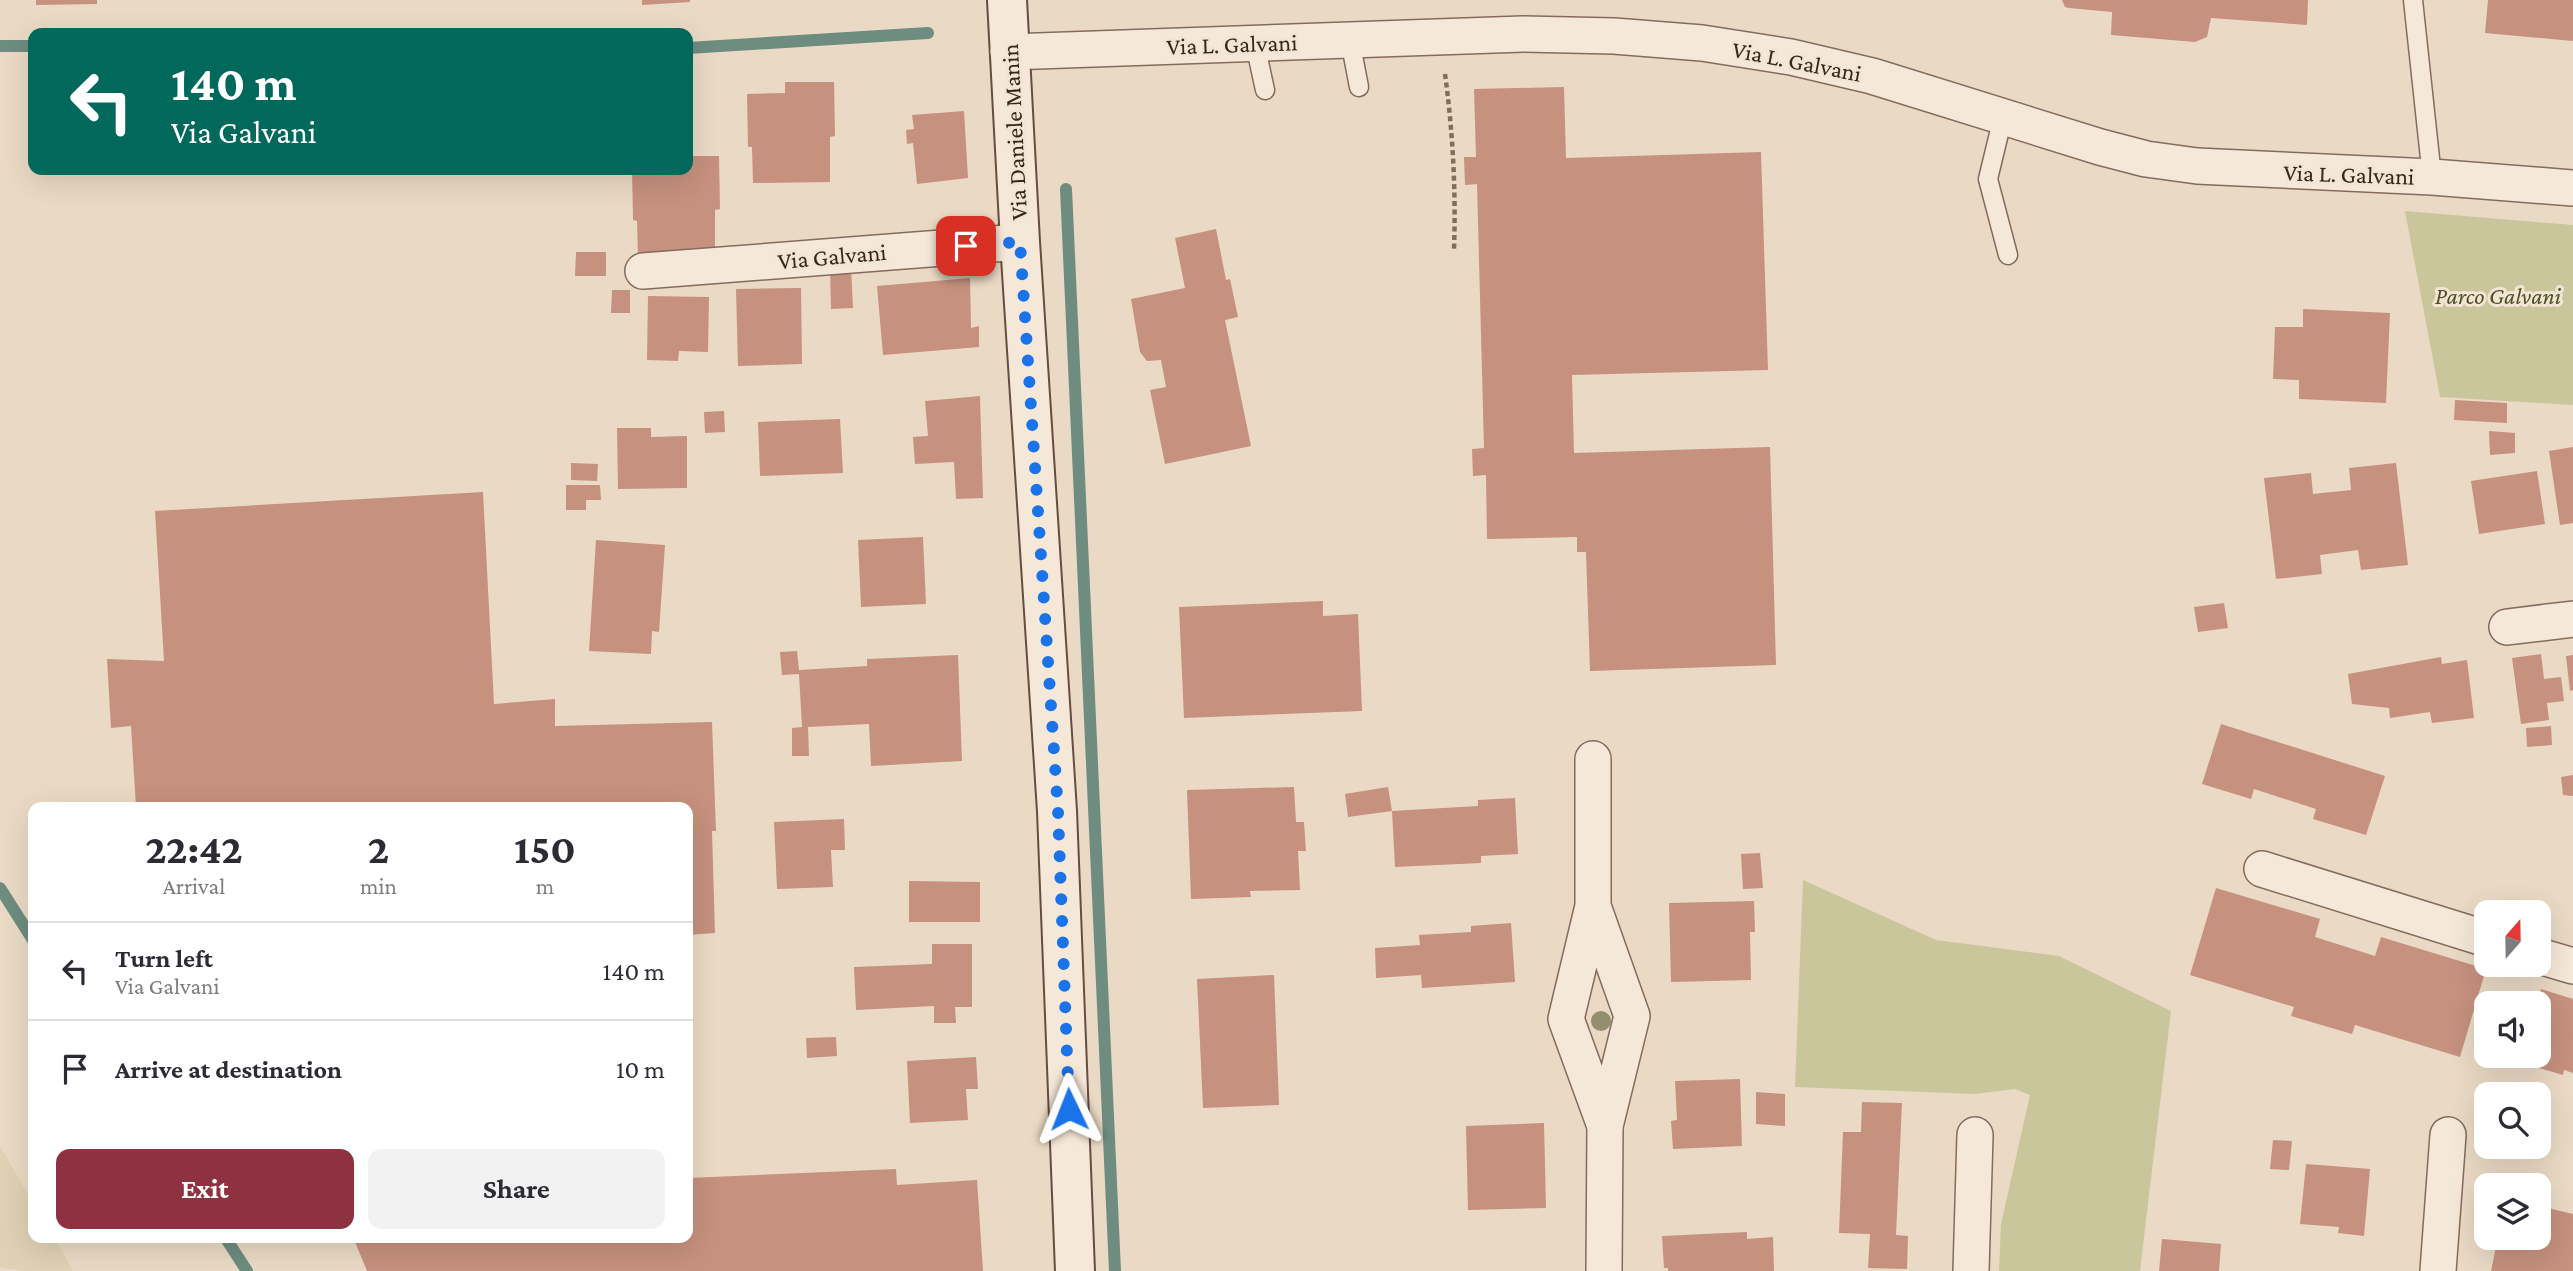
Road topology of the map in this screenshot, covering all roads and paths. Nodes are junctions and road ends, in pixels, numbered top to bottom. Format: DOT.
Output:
graph roads {
  1 [pos="1007,0"];
  2 [pos="2413,0"];
  3 [pos="1350,40"];
  4 [pos="1255,44"];
  5 [pos="1008,52"];
  6 [pos="1444,66"];
  7 [pos="1359,87"];
  8 [pos="1265,90"];
  9 [pos="2003,117"];
  10 [pos="2432,177"];
  11 [pos="2573,188"];
  12 [pos="1020,242"];
  13 [pos="1454,250"];
  14 [pos="2008,255"];
  15 [pos="643,271"];
  16 [pos="2573,619"];
  17 [pos="2507,627"];
  18 [pos="1592,759"];
  19 [pos="2262,869"];
  20 [pos="1593,906"];
  21 [pos="2474,935"];
  22 [pos="2552,960"];
  23 [pos="2573,967"];
  24 [pos="1605,1126"];
  25 [pos="1975,1135"];
  26 [pos="2448,1135"];
  27 [pos="1075,1271"];
  28 [pos="1604,1271"];
  29 [pos="1971,1271"];
  30 [pos="2438,1271"];
  1 -- 5 [label="main road, Via Daniele Manin"];
  2 -- 10 [label="lane"];
  3 -- 4 [label="street, Via L. Galvani"];
  3 -- 7 [label="lane"];
  3 -- 9 [label="street, Via L. Galvani"];
  4 -- 5 [label="street, Via L. Galvani"];
  4 -- 8 [label="lane"];
  5 -- 12 [label="main road, Via Daniele Manin"];
  6 -- 13 [label="path"];
  9 -- 10 [label="street, Via L. Galvani"];
  9 -- 14 [label="lane"];
  10 -- 11 [label="street, Via L. Galvani"];
  12 -- 15 [label="street, Via Galvani"];
  12 -- 27 [label="main road, Via Daniele Manin"];
  16 -- 17 [label="street"];
  18 -- 20 [label="street"];
  19 -- 21 [label="street"];
  20 -- 24 [label="street"];
  20 -- 24 [label="street"];
  22 -- 23 [label="street"];
  24 -- 28 [label="street"];
  25 -- 29 [label="street"];
  26 -- 30 [label="street"];
}
